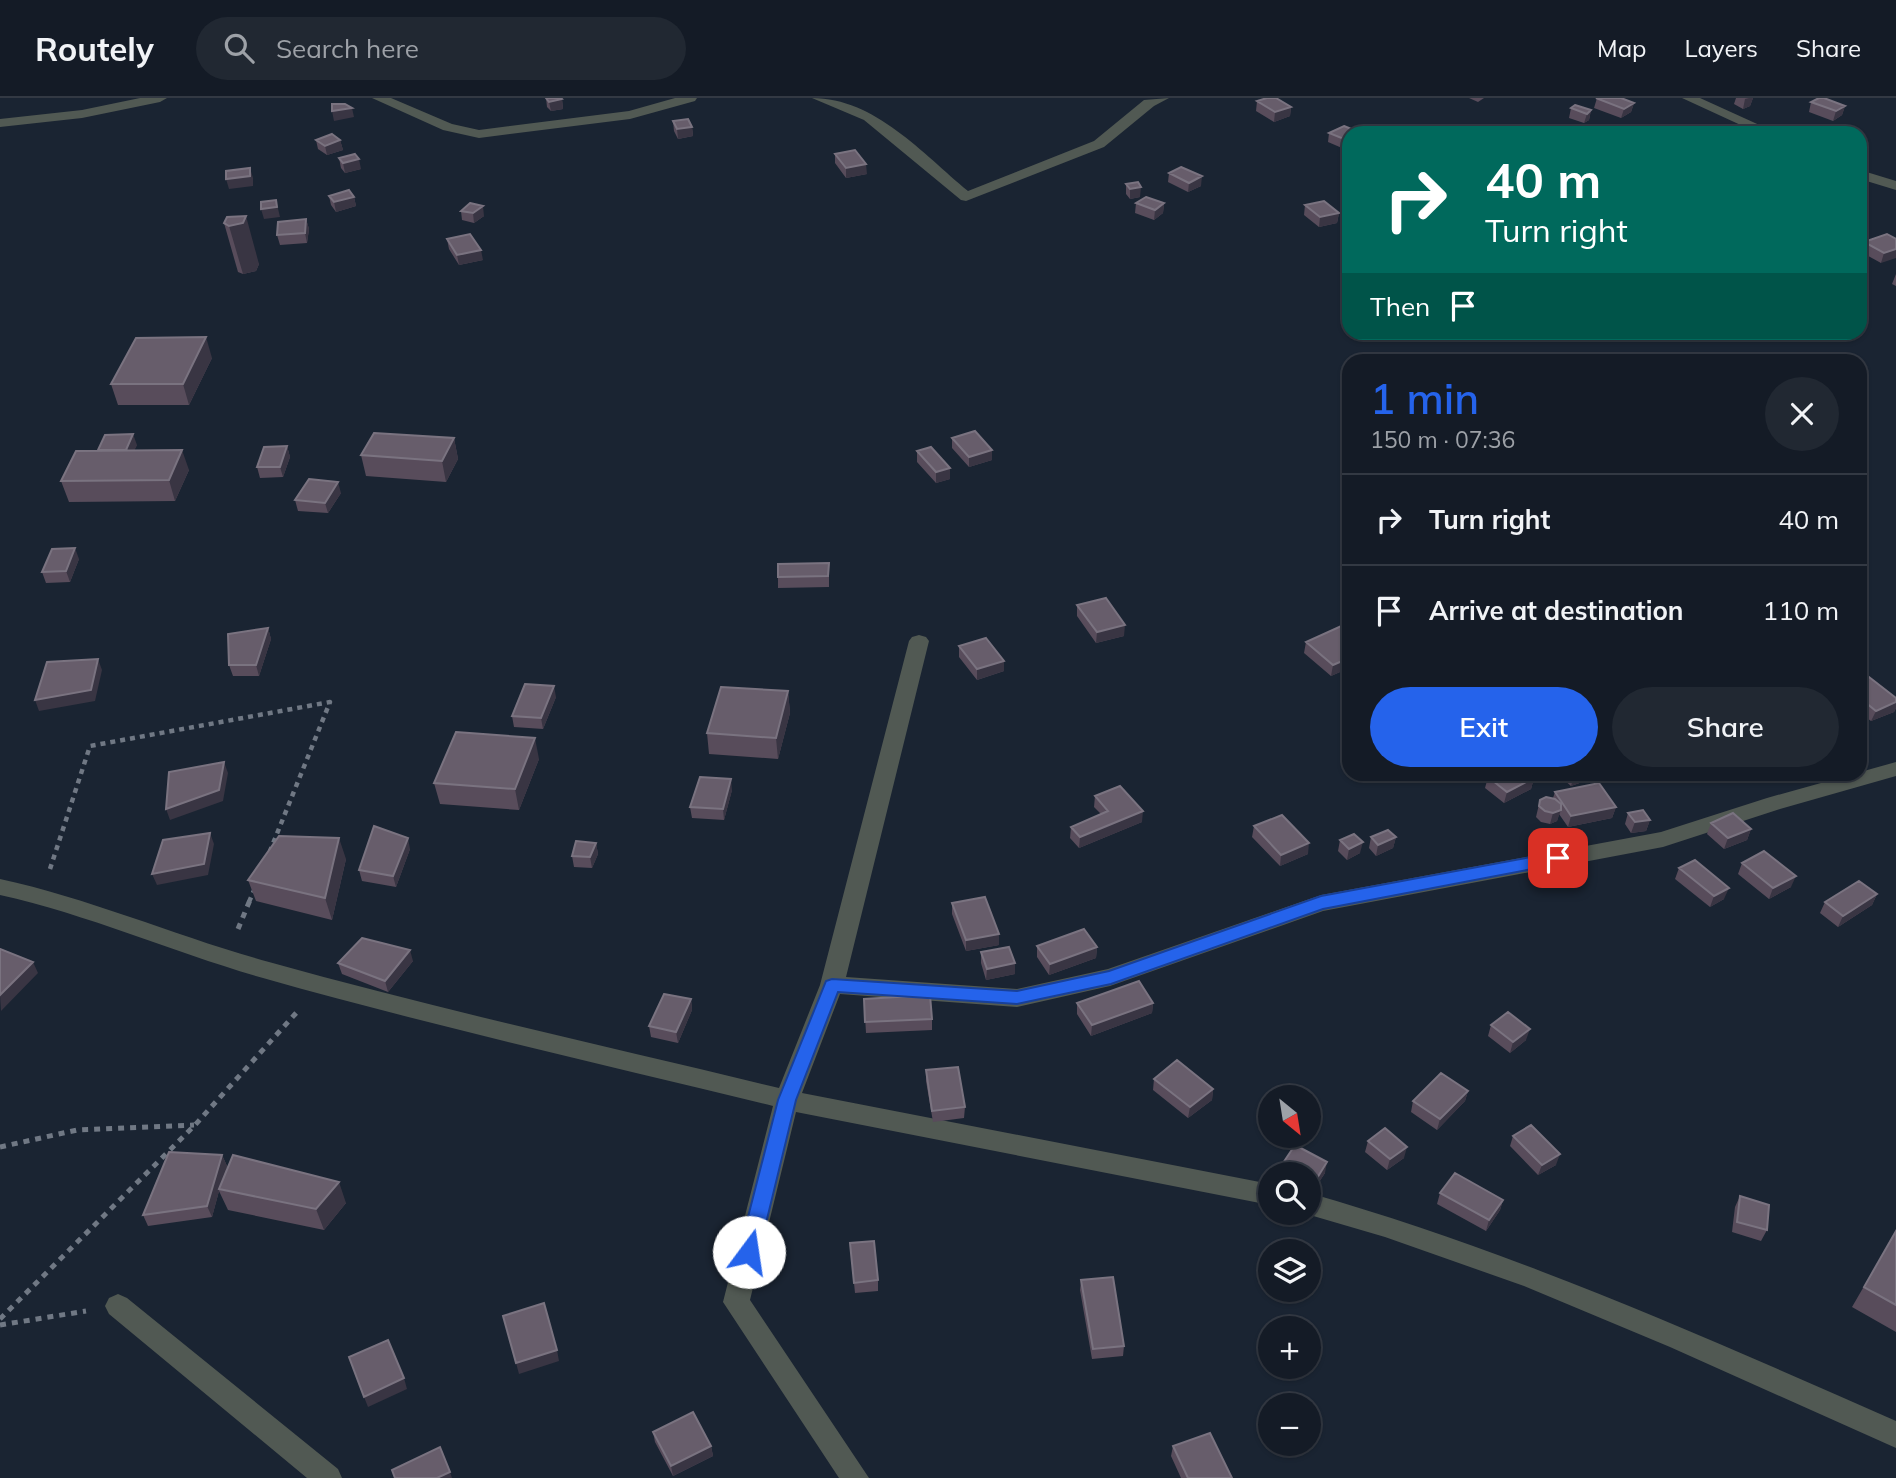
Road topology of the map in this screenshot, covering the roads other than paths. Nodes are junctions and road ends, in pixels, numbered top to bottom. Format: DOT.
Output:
graph roads {
  1 [pos="160,98"];
  2 [pos="379,98"];
  3 [pos="690,98"];
  4 [pos="819,98"];
  5 [pos="1162,98"];
  6 [pos="1689,98"];
  7 [pos="0,123"];
  8 [pos="1754,126"];
  9 [pos="1867,176"];
  10 [pos="1896,186"];
  11 [pos="919,641"];
  12 [pos="1896,769"];
  13 [pos="1867,778"];
  14 [pos="1856,781"];
  15 [pos="0,887"];
  16 [pos="832,985"];
  17 [pos="787,1100"];
  18 [pos="1258,1192"];
  19 [pos="1321,1207"];
  20 [pos="118,1306"];
  21 [pos="1896,1435"];
  22 [pos="328,1478"];
  23 [pos="855,1478"];
  1 -- 7 [label="street"];
  2 -- 3 [label="street"];
  4 -- 5 [label="street"];
  6 -- 8 [label="street"];
  9 -- 10 [label="street"];
  11 -- 16 [label="street"];
  12 -- 13 [label="street"];
  14 -- 16 [label="street"];
  15 -- 17 [label="street"];
  16 -- 17 [label="street"];
  17 -- 18 [label="street"];
  17 -- 23 [label="street"];
  19 -- 21 [label="street"];
  20 -- 22 [label="street"];
}
